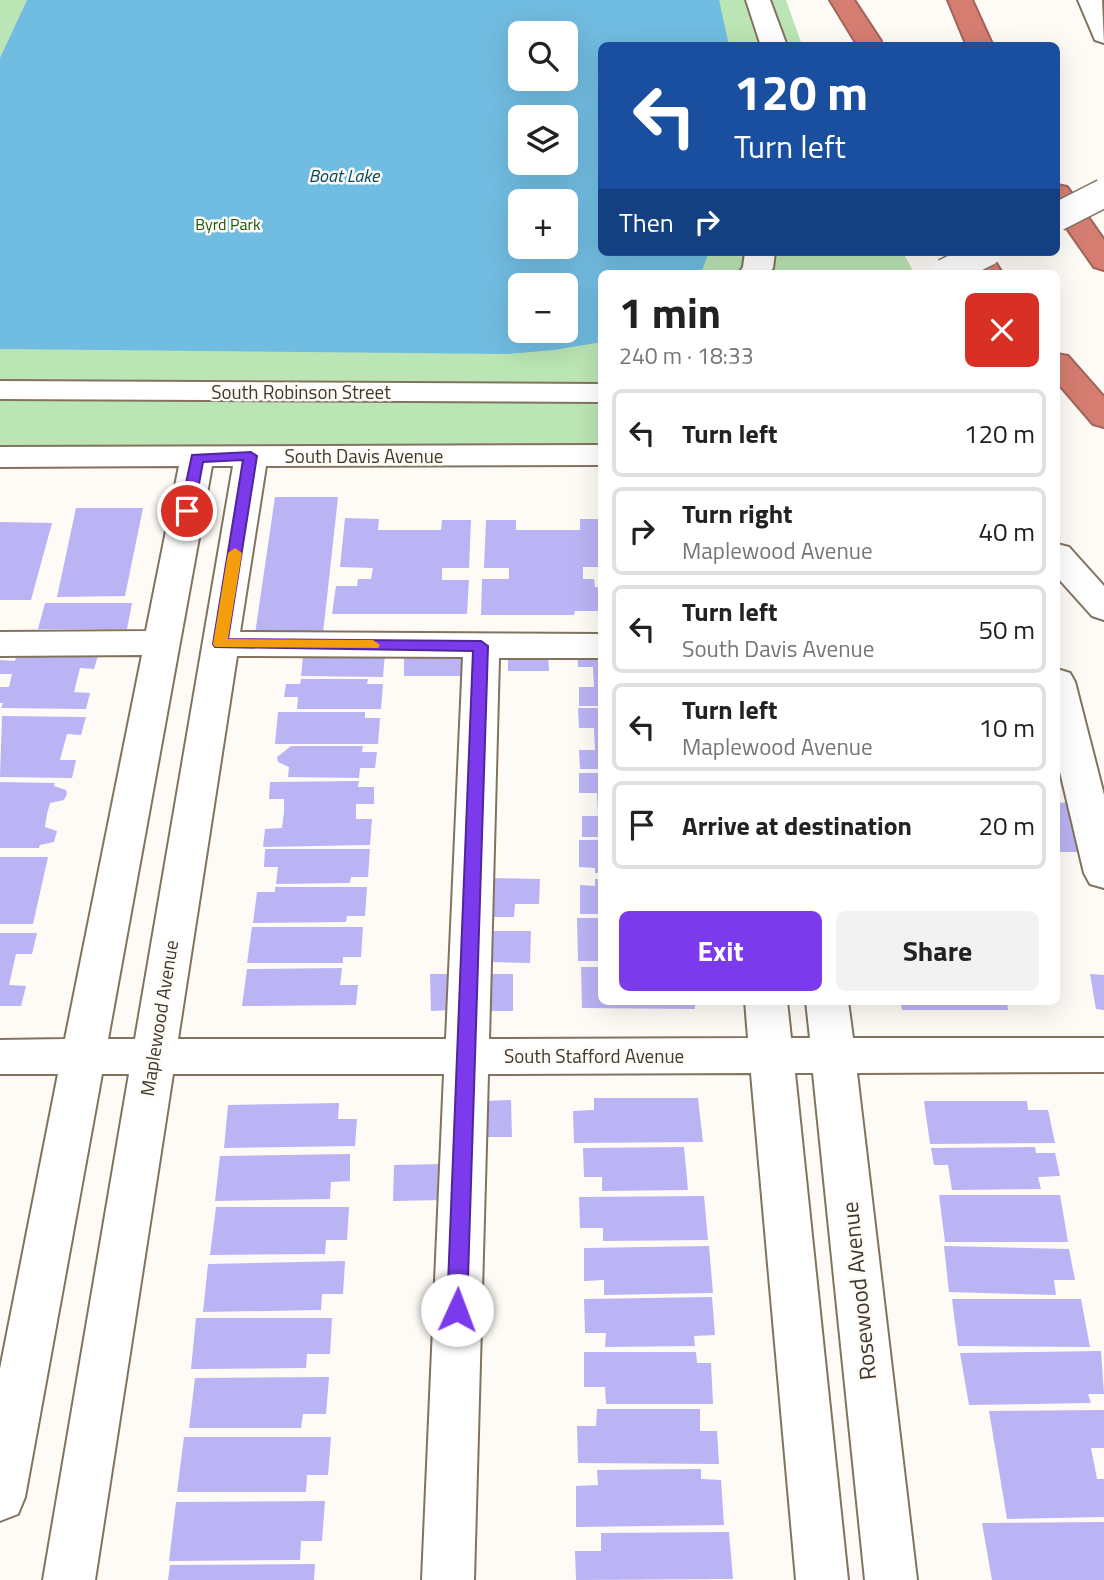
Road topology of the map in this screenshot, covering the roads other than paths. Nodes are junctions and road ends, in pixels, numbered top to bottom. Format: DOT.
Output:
graph roads {
  1 [pos="758,0"];
  2 [pos="842,0"];
  3 [pos="857,0"];
  4 [pos="960,0"];
  5 [pos="1090,0"];
  6 [pos="1104,35"];
  7 [pos="773,42"];
  8 [pos="868,42"];
  9 [pos="869,42"];
  10 [pos="978,42"];
  11 [pos="1104,194"];
  12 [pos="1060,197"];
  13 [pos="1060,216"];
  14 [pos="979,256"];
  15 [pos="1104,261"];
  16 [pos="951,270"];
  17 [pos="1060,366"];
  18 [pos="0,390"];
  19 [pos="598,393"];
  20 [pos="1104,417"];
  21 [pos="598,455"];
  22 [pos="251,456"];
  23 [pos="0,457"];
  24 [pos="197,458"];
  25 [pos="1060,558"];
  26 [pos="1104,608"];
  27 [pos="162,643"];
  28 [pos="0,644"];
  29 [pos="220,644"];
  30 [pos="481,646"];
  31 [pos="598,646"];
  32 [pos="1060,694"];
  33 [pos="1104,873"];
  34 [pos="766,1005"];
  35 [pos="827,1005"];
  36 [pos="832,1055"];
  37 [pos="1104,1055"];
  38 [pos="153,1056"];
  39 [pos="466,1056"];
  40 [pos="771,1056"];
  41 [pos="0,1057"];
  42 [pos="84,1057"];
  43 [pos="0,1497"];
  44 [pos="69,1580"];
  45 [pos="448,1580"];
  46 [pos="822,1580"];
  47 [pos="891,1580"];
  1 -- 7 [label="street"];
  2 -- 8 [label="highway"];
  3 -- 9 [label="highway"];
  4 -- 10 [label="highway"];
  5 -- 6 [label="street"];
  11 -- 13 [label="street, bridge"];
  12 -- 15 [label="highway"];
  14 -- 16 [label="street, bridge"];
  17 -- 20 [label="highway"];
  18 -- 19 [label="street, South Robinson Street"];
  21 -- 22 [label="street, South Davis Avenue"];
  22 -- 24 [label="street, South Davis Avenue"];
  22 -- 29 [label="street, Maplewood Avenue"];
  23 -- 24 [label="street, South Davis Avenue"];
  24 -- 27 [label="street"];
  25 -- 26 [label="street"];
  27 -- 28 [label="street"];
  27 -- 42 [label="street"];
  29 -- 30 [label="street"];
  29 -- 38 [label="street, Maplewood Avenue"];
  30 -- 31 [label="street"];
  30 -- 39 [label="street"];
  32 -- 33 [label="street"];
  34 -- 40 [label="street"];
  35 -- 36 [label="street, Rosewood Avenue"];
  36 -- 37 [label="street, South Stafford Avenue"];
  36 -- 40 [label="street, South Stafford Avenue"];
  36 -- 47 [label="street, Rosewood Avenue"];
  38 -- 39 [label="street, South Stafford Avenue"];
  38 -- 42 [label="street, South Stafford Avenue"];
  38 -- 44 [label="street, Maplewood Avenue"];
  39 -- 40 [label="street, South Stafford Avenue"];
  39 -- 45 [label="street"];
  40 -- 46 [label="street"];
  41 -- 42 [label="street, South Stafford Avenue"];
  42 -- 43 [label="street"];
}
